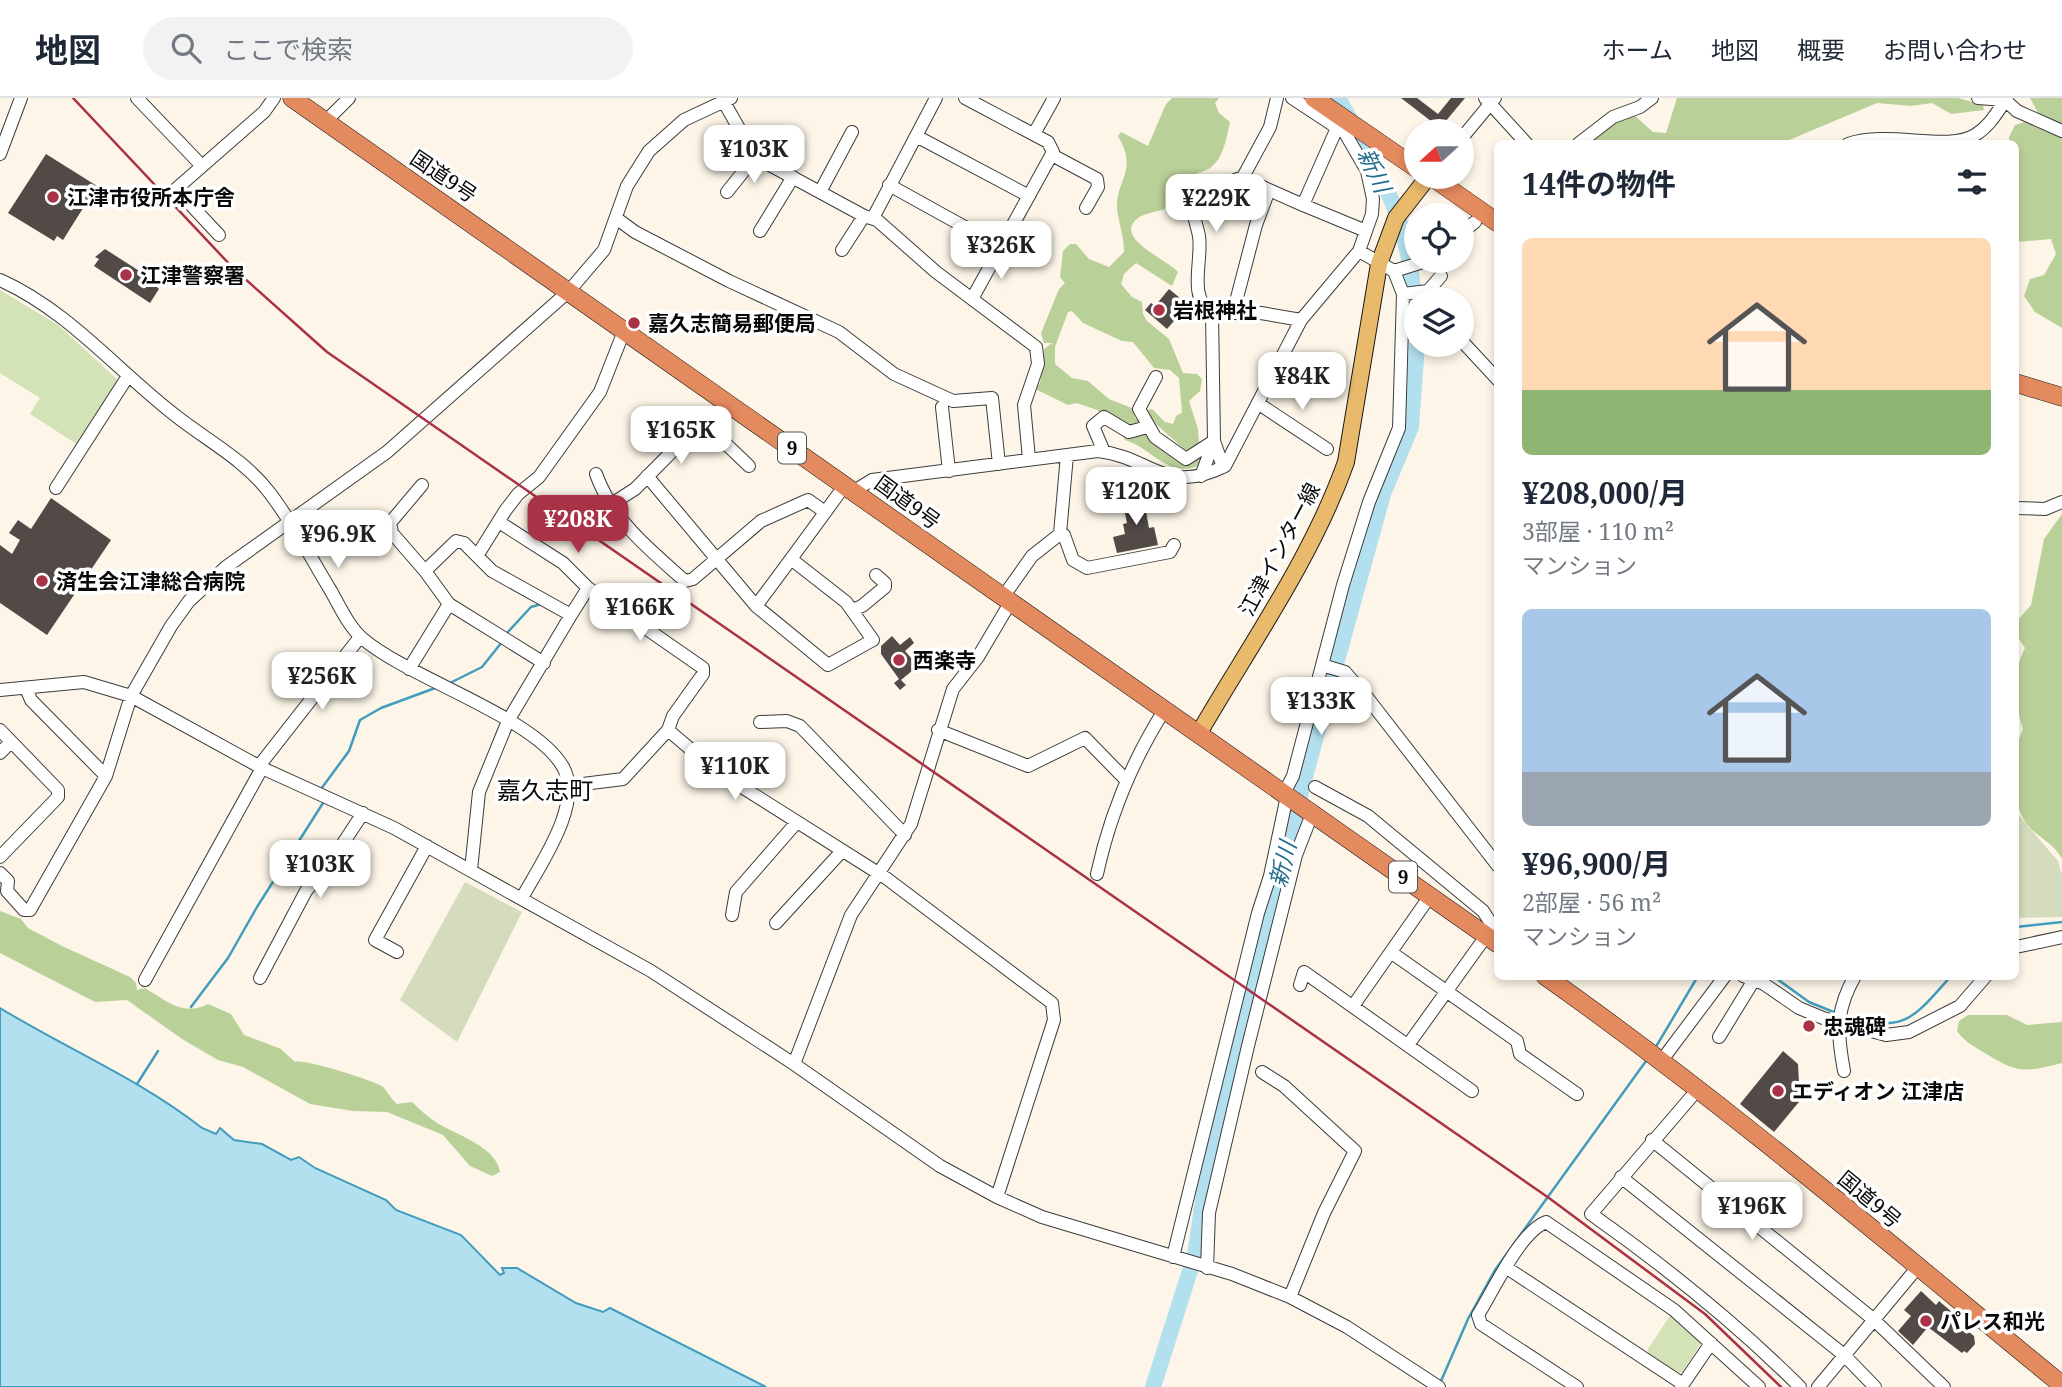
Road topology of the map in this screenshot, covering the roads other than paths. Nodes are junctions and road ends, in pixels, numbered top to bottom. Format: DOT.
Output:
graph roads {
  1 [pos="21,98"];
  2 [pos="137,98"];
  3 [pos="274,98"];
  4 [pos="292,98"];
  5 [pos="349,98"];
  6 [pos="936,98"];
  7 [pos="965,98"];
  8 [pos="1054,98"];
  9 [pos="1277,98"];
  10 [pos="1292,98"];
  11 [pos="1314,98"];
  12 [pos="1331,98"];
  13 [pos="1652,98"];
  14 [pos="1978,98"];
  15 [pos="2006,99"];
  16 [pos="728,100"];
  17 [pos="1491,100"];
  18 [pos="326,122"];
  19 [pos="1474,122"];
  20 [pos="1337,128"];
  21 [pos="2062,131"];
  22 [pos="852,132"];
  23 [pos="1034,134"];
  24 [pos="916,136"];
  25 [pos="1379,136"];
  26 [pos="1524,140"];
  27 [pos="1583,140"];
  28 [pos="1862,140"];
  29 [pos="1918,140"];
  30 [pos="1961,140"];
  31 [pos="1404,152"];
  32 [pos="0,154"];
  33 [pos="1052,155"];
  34 [pos="755,157"];
  35 [pos="1404,158"];
  36 [pos="202,166"];
  37 [pos="793,177"];
  38 [pos="1243,177"];
  39 [pos="889,185"];
  40 [pos="1420,189"];
  41 [pos="1448,189"];
  42 [pos="1269,190"];
  43 [pos="727,192"];
  44 [pos="820,192"];
  45 [pos="1028,196"];
  46 [pos="1303,205"];
  47 [pos="1086,208"];
  48 [pos="868,217"];
  49 [pos="616,218"];
  50 [pos="1494,220"];
  51 [pos="760,231"];
  52 [pos="1366,231"];
  53 [pos="219,236"];
  54 [pos="1002,247"];
  55 [pos="842,250"];
  56 [pos="1359,251"];
  57 [pos="1404,266"];
  58 [pos="1391,268"];
  59 [pos="1441,275"];
  60 [pos="0,280"];
  61 [pos="1432,287"];
  62 [pos="569,291"];
  63 [pos="1404,294"];
  64 [pos="972,299"];
  65 [pos="1212,313"];
  66 [pos="1233,313"];
  67 [pos="1301,320"];
  68 [pos="624,331"];
  69 [pos="1474,354"];
  70 [pos="1283,356"];
  71 [pos="1407,357"];
  72 [pos="128,376"];
  73 [pos="1494,376"];
  74 [pos="1156,377"];
  75 [pos="2019,384"];
  76 [pos="1335,390"];
  77 [pos="2062,397"];
  78 [pos="1259,404"];
  79 [pos="942,407"];
  80 [pos="1147,427"];
  81 [pos="1214,441"];
  82 [pos="1327,449"];
  83 [pos="1104,452"];
  84 [pos="1068,455"];
  85 [pos="1029,459"];
  86 [pos="999,464"];
  87 [pos="749,467"];
  88 [pos="1223,467"];
  89 [pos="949,471"];
  90 [pos="596,474"];
  91 [pos="648,476"];
  92 [pos="1201,476"];
  93 [pos="422,485"];
  94 [pos="56,488"];
  95 [pos="850,488"];
  96 [pos="2062,502"];
  97 [pos="610,505"];
  98 [pos="2019,508"];
  99 [pos="825,512"];
  100 [pos="289,520"];
  101 [pos="499,522"];
  102 [pos="1060,534"];
  103 [pos="1174,545"];
  104 [pos="477,556"];
  105 [pos="716,559"];
  106 [pos="791,559"];
  107 [pos="425,571"];
  108 [pos="876,575"];
  109 [pos="588,588"];
  110 [pos="1006,600"];
  111 [pos="449,604"];
  112 [pos="756,606"];
  113 [pos="852,610"];
  114 [pos="571,615"];
  115 [pos="360,637"];
  116 [pos="544,663"];
  117 [pos="1324,666"];
  118 [pos="409,669"];
  119 [pos="26,688"];
  120 [pos="0,690"];
  121 [pos="131,696"];
  122 [pos="1165,709"];
  123 [pos="508,721"];
  124 [pos="760,722"];
  125 [pos="0,730"];
  126 [pos="668,730"];
  127 [pos="938,730"];
  128 [pos="1199,733"];
  129 [pos="11,742"];
  130 [pos="0,753"];
  131 [pos="260,767"];
  132 [pos="106,776"];
  133 [pos="1126,780"];
  134 [pos="567,786"];
  135 [pos="1315,787"];
  136 [pos="1287,796"];
  137 [pos="1310,812"];
  138 [pos="363,813"];
  139 [pos="797,822"];
  140 [pos="905,835"];
  141 [pos="427,846"];
  142 [pos="842,851"];
  143 [pos="0,858"];
  144 [pos="1494,861"];
  145 [pos="471,870"];
  146 [pos="0,873"];
  147 [pos="878,874"];
  148 [pos="1097,874"];
  149 [pos="1430,896"];
  150 [pos="522,898"];
  151 [pos="732,915"];
  152 [pos="776,923"];
  153 [pos="1494,933"];
  154 [pos="2062,937"];
  155 [pos="2019,946"];
  156 [pos="397,952"];
  157 [pos="1392,953"];
  158 [pos="260,978"];
  159 [pos="1551,980"];
  160 [pos="1722,980"];
  161 [pos="1748,980"];
  162 [pos="1752,980"];
  163 [pos="1853,980"];
  164 [pos="1983,980"];
  165 [pos="145,981"];
  166 [pos="1300,985"];
  167 [pos="1446,991"];
  168 [pos="1353,1006"];
  169 [pos="1838,1017"];
  170 [pos="1719,1037"];
  171 [pos="1408,1045"];
  172 [pos="1662,1060"];
  173 [pos="794,1064"];
  174 [pos="1844,1071"];
  175 [pos="1262,1072"];
  176 [pos="1698,1089"];
  177 [pos="1472,1091"];
  178 [pos="1577,1094"];
  179 [pos="1652,1140"];
  180 [pos="1621,1177"];
  181 [pos="997,1197"];
  182 [pos="1176,1259"];
  183 [pos="1205,1267"];
  184 [pos="1507,1268"];
  185 [pos="1917,1268"];
  186 [pos="1290,1297"];
  187 [pos="1873,1319"];
  188 [pos="1711,1343"];
  189 [pos="1844,1355"];
  190 [pos="2062,1385"];
  191 [pos="1682,1386"];
  192 [pos="1757,1386"];
  193 [pos="1439,1387"];
  194 [pos="1577,1387"];
  195 [pos="1800,1387"];
  196 [pos="1818,1387"];
  197 [pos="1875,1387"];
  198 [pos="1944,1387"];
  1 -- 32 [label="street"];
  2 -- 36 [label="street"];
  3 -- 36 [label="street"];
  4 -- 18 [label="highway, 国道9号 / 9"];
  5 -- 18 [label="street"];
  6 -- 24 [label="street"];
  7 -- 23 [label="street"];
  8 -- 23 [label="street"];
  9 -- 38 [label="street"];
  10 -- 20 [label="street"];
  11 -- 25 [label="highway"];
  12 -- 25 [label="highway"];
  13 -- 27 [label="street"];
  14 -- 15 [label="street"];
  15 -- 21 [label="street"];
  15 -- 30 [label="street"];
  16 -- 34 [label="street"];
  16 -- 49 [label="street"];
  17 -- 19 [label="street"];
  17 -- 26 [label="street"];
  18 -- 62 [label="highway, 国道9号 / 9"];
  20 -- 46 [label="street"];
  20 -- 52 [label="street"];
  22 -- 44 [label="street"];
  23 -- 33 [label="street"];
  24 -- 39 [label="street"];
  24 -- 45 [label="street"];
  25 -- 31 [label="highway"];
  25 -- 35 [label="highway"];
  28 -- 29 [label="street"];
  33 -- 45 [label="street"];
  33 -- 47 [label="street"];
  34 -- 37 [label="street"];
  34 -- 43 [label="street"];
  36 -- 53 [label="street"];
  37 -- 44 [label="street"];
  37 -- 51 [label="street"];
  38 -- 42 [label="street"];
  38 -- 65 [label="street"];
  39 -- 48 [label="street"];
  39 -- 54 [label="street"];
  40 -- 58 [label="main road, 江津インター線"];
  41 -- 50 [label="highway"];
  42 -- 46 [label="street"];
  42 -- 66 [label="street"];
  44 -- 48 [label="street"];
  45 -- 54 [label="street"];
  46 -- 52 [label="street"];
  48 -- 55 [label="street"];
  48 -- 64 [label="street"];
  49 -- 62 [label="street"];
  49 -- 86 [label="street"];
  52 -- 56 [label="street"];
  54 -- 64 [label="street"];
  56 -- 58 [label="street"];
  56 -- 67 [label="street"];
  57 -- 58 [label="street"];
  58 -- 63 [label="street"];
  58 -- 128 [label="main road, 江津インター線"];
  59 -- 61 [label="street"];
  60 -- 72 [label="street"];
  62 -- 68 [label="highway, 国道9号 / 9"];
  62 -- 100 [label="street"];
  64 -- 85 [label="street"];
  65 -- 66 [label="street"];
  65 -- 81 [label="street"];
  66 -- 67 [label="street"];
  67 -- 70 [label="street"];
  68 -- 95 [label="highway, 国道9号 / 9"];
  68 -- 101 [label="street"];
  69 -- 73 [label="street"];
  70 -- 76 [label="street"];
  70 -- 78 [label="street"];
  71 -- 117 [label="street"];
  72 -- 94 [label="street"];
  72 -- 100 [label="street"];
  74 -- 80 [label="street"];
  75 -- 77 [label="highway"];
  78 -- 82 [label="street"];
  78 -- 88 [label="street"];
  79 -- 89 [label="street"];
  80 -- 81 [label="street"];
  80 -- 83 [label="street"];
  81 -- 88 [label="street"];
  81 -- 92 [label="street"];
  83 -- 84 [label="street"];
  83 -- 92 [label="street"];
  84 -- 85 [label="street"];
  84 -- 102 [label="street"];
  85 -- 86 [label="street"];
  86 -- 89 [label="street"];
  87 -- 91 [label="street"];
  88 -- 92 [label="street"];
  89 -- 95 [label="street"];
  90 -- 97 [label="street"];
  91 -- 97 [label="street"];
  91 -- 105 [label="street"];
  93 -- 107 [label="street"];
  95 -- 99 [label="street"];
  95 -- 110 [label="highway, 国道9号 / 9"];
  96 -- 98 [label="street"];
  97 -- 105 [label="street"];
  99 -- 105 [label="street"];
  99 -- 106 [label="street"];
  100 -- 115 [label="street"];
  100 -- 121 [label="street"];
  101 -- 104 [label="street"];
  101 -- 109 [label="street"];
  102 -- 103 [label="street"];
  102 -- 110 [label="street"];
  104 -- 107 [label="street"];
  104 -- 114 [label="street"];
  105 -- 112 [label="street"];
  106 -- 112 [label="street"];
  106 -- 113 [label="street"];
  107 -- 111 [label="street"];
  108 -- 113 [label="street"];
  109 -- 114 [label="street"];
  109 -- 126 [label="street"];
  110 -- 122 [label="highway, 国道9号 / 9"];
  110 -- 127 [label="street"];
  111 -- 116 [label="street"];
  111 -- 118 [label="street"];
  112 -- 113 [label="street"];
  114 -- 116 [label="street"];
  115 -- 118 [label="street"];
  115 -- 131 [label="street"];
  116 -- 123 [label="street"];
  117 -- 136 [label="street"];
  117 -- 144 [label="street"];
  118 -- 123 [label="street"];
  119 -- 120 [label="street"];
  119 -- 121 [label="street"];
  119 -- 132 [label="street"];
  121 -- 131 [label="street"];
  121 -- 132 [label="street"];
  122 -- 128 [label="highway, 国道9号 / 9"];
  122 -- 133 [label="street"];
  123 -- 134 [label="street"];
  123 -- 145 [label="street"];
  124 -- 140 [label="street"];
  125 -- 129 [label="street"];
  126 -- 134 [label="street"];
  126 -- 139 [label="street"];
  127 -- 133 [label="street"];
  127 -- 140 [label="street"];
  128 -- 136 [label="highway, 国道9号 / 9"];
  129 -- 130 [label="street"];
  129 -- 143 [label="street"];
  131 -- 138 [label="street"];
  131 -- 165 [label="street"];
  132 -- 146 [label="street"];
  133 -- 148 [label="street"];
  134 -- 150 [label="street"];
  135 -- 153 [label="street"];
  136 -- 137 [label="highway, 国道9号 / 9"];
  136 -- 182 [label="street"];
  137 -- 149 [label="highway, 国道9号 / 9"];
  137 -- 183 [label="street"];
  138 -- 141 [label="street"];
  138 -- 158 [label="street"];
  139 -- 142 [label="street"];
  139 -- 151 [label="street"];
  140 -- 147 [label="street"];
  141 -- 145 [label="street"];
  141 -- 156 [label="street"];
  142 -- 147 [label="street"];
  142 -- 152 [label="street"];
  145 -- 150 [label="street"];
  147 -- 173 [label="street"];
  147 -- 181 [label="street"];
  149 -- 153 [label="highway, 国道9号 / 9"];
  149 -- 157 [label="street"];
  150 -- 173 [label="street"];
  153 -- 167 [label="street"];
  154 -- 155 [label="street"];
  157 -- 167 [label="street"];
  157 -- 168 [label="street"];
  159 -- 172 [label="highway, 国道9号"];
  160 -- 172 [label="street"];
  161 -- 170 [label="street"];
  162 -- 169 [label="street"];
  163 -- 169 [label="street"];
  164 -- 169 [label="street"];
  166 -- 168 [label="street"];
  167 -- 171 [label="street"];
  167 -- 178 [label="street"];
  168 -- 171 [label="street"];
  169 -- 174 [label="street"];
  171 -- 177 [label="street"];
  172 -- 176 [label="highway, 国道9号"];
  173 -- 181 [label="street"];
  175 -- 186 [label="street"];
  176 -- 179 [label="street"];
  176 -- 185 [label="highway, 国道9号"];
  179 -- 180 [label="street"];
  179 -- 187 [label="street"];
  180 -- 189 [label="street"];
  180 -- 195 [label="street"];
  181 -- 182 [label="street"];
  182 -- 183 [label="street"];
  183 -- 186 [label="street"];
  184 -- 188 [label="street"];
  184 -- 191 [label="street"];
  184 -- 194 [label="street"];
  185 -- 187 [label="street"];
  185 -- 190 [label="highway, 国道9号"];
  186 -- 193 [label="street"];
  187 -- 189 [label="street"];
  187 -- 198 [label="street"];
  188 -- 191 [label="street"];
  188 -- 192 [label="street"];
  189 -- 196 [label="street"];
  189 -- 197 [label="street"];
}
